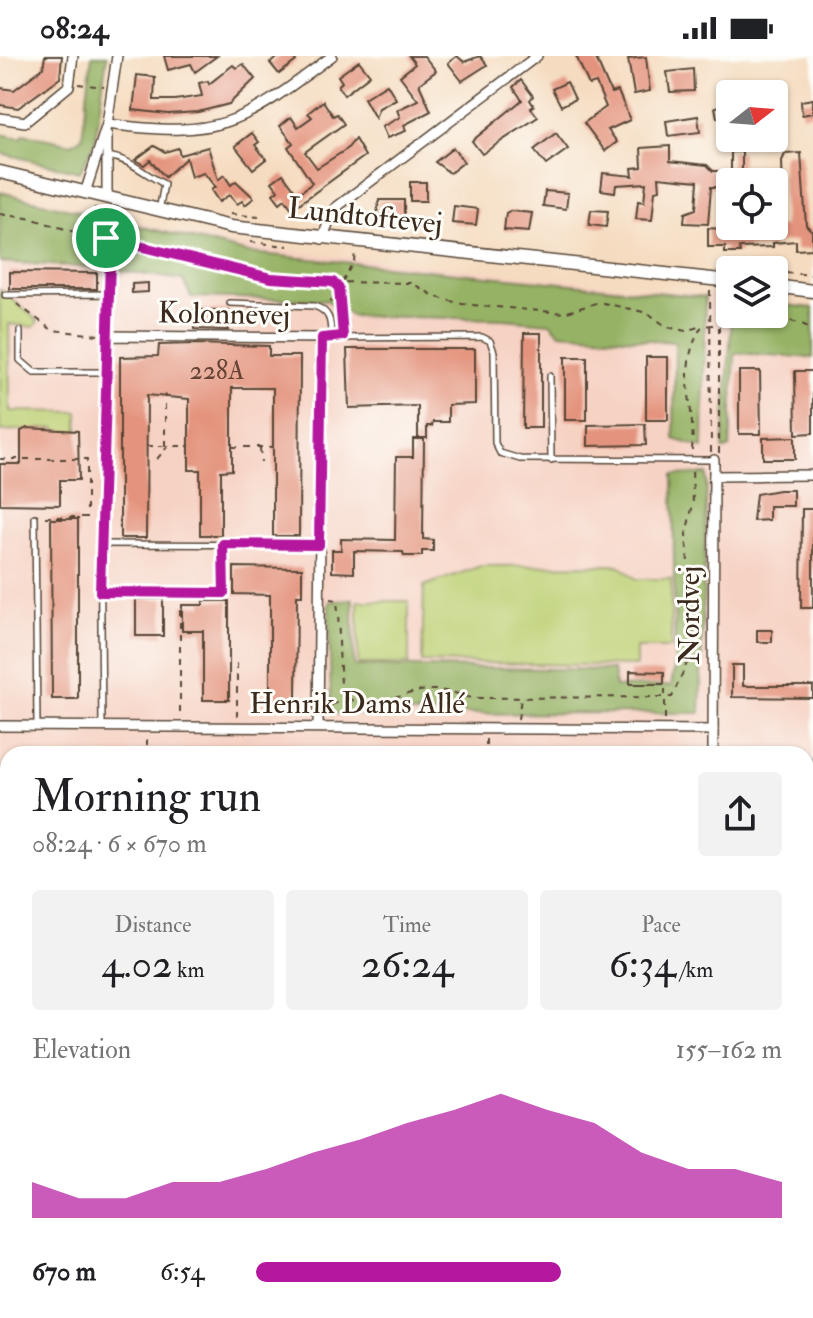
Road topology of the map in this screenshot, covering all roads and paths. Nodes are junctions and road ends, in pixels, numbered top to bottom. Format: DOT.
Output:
graph roads {
  1 [pos="73,56"];
  2 [pos="117,56"];
  3 [pos="332,56"];
  4 [pos="537,56"];
  5 [pos="69,82"];
  6 [pos="112,89"];
  7 [pos="0,118"];
  8 [pos="107,124"];
  9 [pos="107,156"];
  10 [pos="0,172"];
  11 [pos="85,193"];
  12 [pos="104,204"];
  13 [pos="159,212"];
  14 [pos="221,212"];
  15 [pos="0,214"];
  16 [pos="265,218"];
  17 [pos="106,238"];
  18 [pos="322,239"];
  19 [pos="356,243"];
  20 [pos="710,273"];
  21 [pos="716,273"];
  22 [pos="788,273"];
  23 [pos="813,275"];
  24 [pos="716,276"];
  25 [pos="344,280"];
  26 [pos="333,282"];
  27 [pos="339,288"];
  28 [pos="788,288"];
  29 [pos="813,291"];
  30 [pos="109,294"];
  31 [pos="5,295"];
  32 [pos="230,303"];
  33 [pos="325,312"];
  34 [pos="788,321"];
  35 [pos="716,325"];
  36 [pos="702,326"];
  37 [pos="711,326"];
  38 [pos="719,328"];
  39 [pos="813,330"];
  40 [pos="20,331"];
  41 [pos="107,336"];
  42 [pos="343,336"];
  43 [pos="327,337"];
  44 [pos="106,372"];
  45 [pos="550,376"];
  46 [pos="165,394"];
  47 [pos="106,419"];
  48 [pos="147,446"];
  49 [pos="166,446"];
  50 [pos="189,446"];
  51 [pos="232,447"];
  52 [pos="260,447"];
  53 [pos="273,447"];
  54 [pos="0,459"];
  55 [pos="157,459"];
  56 [pos="551,460"];
  57 [pos="692,460"];
  58 [pos="714,460"];
  59 [pos="261,462"];
  60 [pos="813,475"];
  61 [pos="714,476"];
  62 [pos="35,517"];
  63 [pos="100,517"];
  64 [pos="87,518"];
  65 [pos="100,544"];
  66 [pos="223,544"];
  67 [pos="319,545"];
  68 [pos="100,592"];
  69 [pos="319,598"];
  70 [pos="180,610"];
  71 [pos="237,662"];
  72 [pos="665,689"];
  73 [pos="521,698"];
  74 [pos="665,698"];
  75 [pos="348,699"];
  76 [pos="319,708"];
  77 [pos="0,726"];
  78 [pos="37,726"];
  79 [pos="102,726"];
  80 [pos="180,727"];
  81 [pos="237,727"];
  82 [pos="318,727"];
  83 [pos="519,728"];
  84 [pos="665,729"];
  85 [pos="713,730"];
  86 [pos="147,738"];
  87 [pos="486,739"];
  88 [pos="147,746"];
  89 [pos="486,746"];
  90 [pos="713,746"];
  1 -- 5 [label="street"];
  2 -- 6 [label="street"];
  3 -- 8 [label="street"];
  4 -- 18 [label="street"];
  5 -- 6 [label="path"];
  5 -- 7 [label="street"];
  6 -- 8 [label="street"];
  8 -- 9 [label="street"];
  8 -- 11 [label="street"];
  9 -- 12 [label="street"];
  9 -- 13 [label="lane"];
  10 -- 11 [label="street, Lundtoftevej"];
  11 -- 12 [label="street, Lundtoftevej"];
  12 -- 13 [label="street, Lundtoftevej"];
  12 -- 17 [label="path"];
  13 -- 18 [label="street, Lundtoftevej"];
  14 -- 16 [label="path"];
  15 -- 17 [label="path"];
  17 -- 26 [label="path"];
  17 -- 30 [label="path"];
  18 -- 19 [label="street, Lundtoftevej"];
  19 -- 20 [label="street, Lundtoftevej"];
  19 -- 25 [label="path"];
  20 -- 21 [label="path"];
  20 -- 24 [label="street, Lundtoftevej"];
  20 -- 37 [label="path"];
  22 -- 23 [label="path"];
  25 -- 26 [label="path"];
  25 -- 27 [label="path"];
  25 -- 36 [label="path"];
  26 -- 27 [label="path"];
  27 -- 33 [label="path"];
  27 -- 42 [label="path"];
  28 -- 29 [label="street"];
  30 -- 31 [label="lane"];
  30 -- 41 [label="lane"];
  31 -- 41 [label="path"];
  32 -- 33 [label="lane"];
  33 -- 43 [label="lane"];
  34 -- 39 [label="path"];
  35 -- 37 [label="path"];
  36 -- 37 [label="path"];
  36 -- 57 [label="path"];
  37 -- 58 [label="path"];
  38 -- 58 [label="path"];
  40 -- 44 [label="lane"];
  41 -- 43 [label="street, Kolonnevej"];
  41 -- 44 [label="street"];
  42 -- 43 [label="lane"];
  42 -- 56 [label="lane"];
  43 -- 67 [label="street, Kolonnevej"];
  44 -- 47 [label="street"];
  45 -- 56 [label="lane"];
  46 -- 49 [label="path"];
  47 -- 63 [label="path"];
  48 -- 49 [label="path"];
  49 -- 50 [label="path"];
  49 -- 55 [label="path"];
  51 -- 52 [label="path"];
  52 -- 53 [label="path"];
  52 -- 59 [label="path"];
  54 -- 64 [label="path"];
  56 -- 57 [label="lane"];
  57 -- 58 [label="lane"];
  57 -- 74 [label="path"];
  58 -- 61 [label="street, Nordvej"];
  60 -- 61 [label="street"];
  61 -- 85 [label="street, Nordvej"];
  62 -- 64 [label="path"];
  62 -- 78 [label="lane"];
  63 -- 64 [label="path"];
  63 -- 65 [label="lane"];
  65 -- 66 [label="lane"];
  65 -- 68 [label="lane"];
  66 -- 67 [label="lane"];
  66 -- 68 [label="lane"];
  67 -- 69 [label="street, Kolonnevej"];
  68 -- 79 [label="lane"];
  69 -- 75 [label="path"];
  69 -- 76 [label="street, Kolonnevej"];
  70 -- 80 [label="path"];
  71 -- 81 [label="path"];
  72 -- 74 [label="path"];
  73 -- 74 [label="path"];
  73 -- 75 [label="path"];
  73 -- 83 [label="path"];
  74 -- 84 [label="path"];
  75 -- 76 [label="path"];
  76 -- 82 [label="street, Kolonnevej"];
  77 -- 78 [label="street, Henrik Dams Allé"];
  78 -- 79 [label="street, Henrik Dams Allé"];
  79 -- 80 [label="street, Henrik Dams Allé"];
  80 -- 81 [label="street, Henrik Dams Allé"];
  81 -- 82 [label="street, Henrik Dams Allé"];
  82 -- 83 [label="street, Henrik Dams Allé"];
  83 -- 84 [label="street, Henrik Dams Allé"];
  84 -- 85 [label="street, Henrik Dams Allé"];
  85 -- 90 [label="street, Nordvej"];
  86 -- 88 [label="path"];
  87 -- 89 [label="path"];
}
